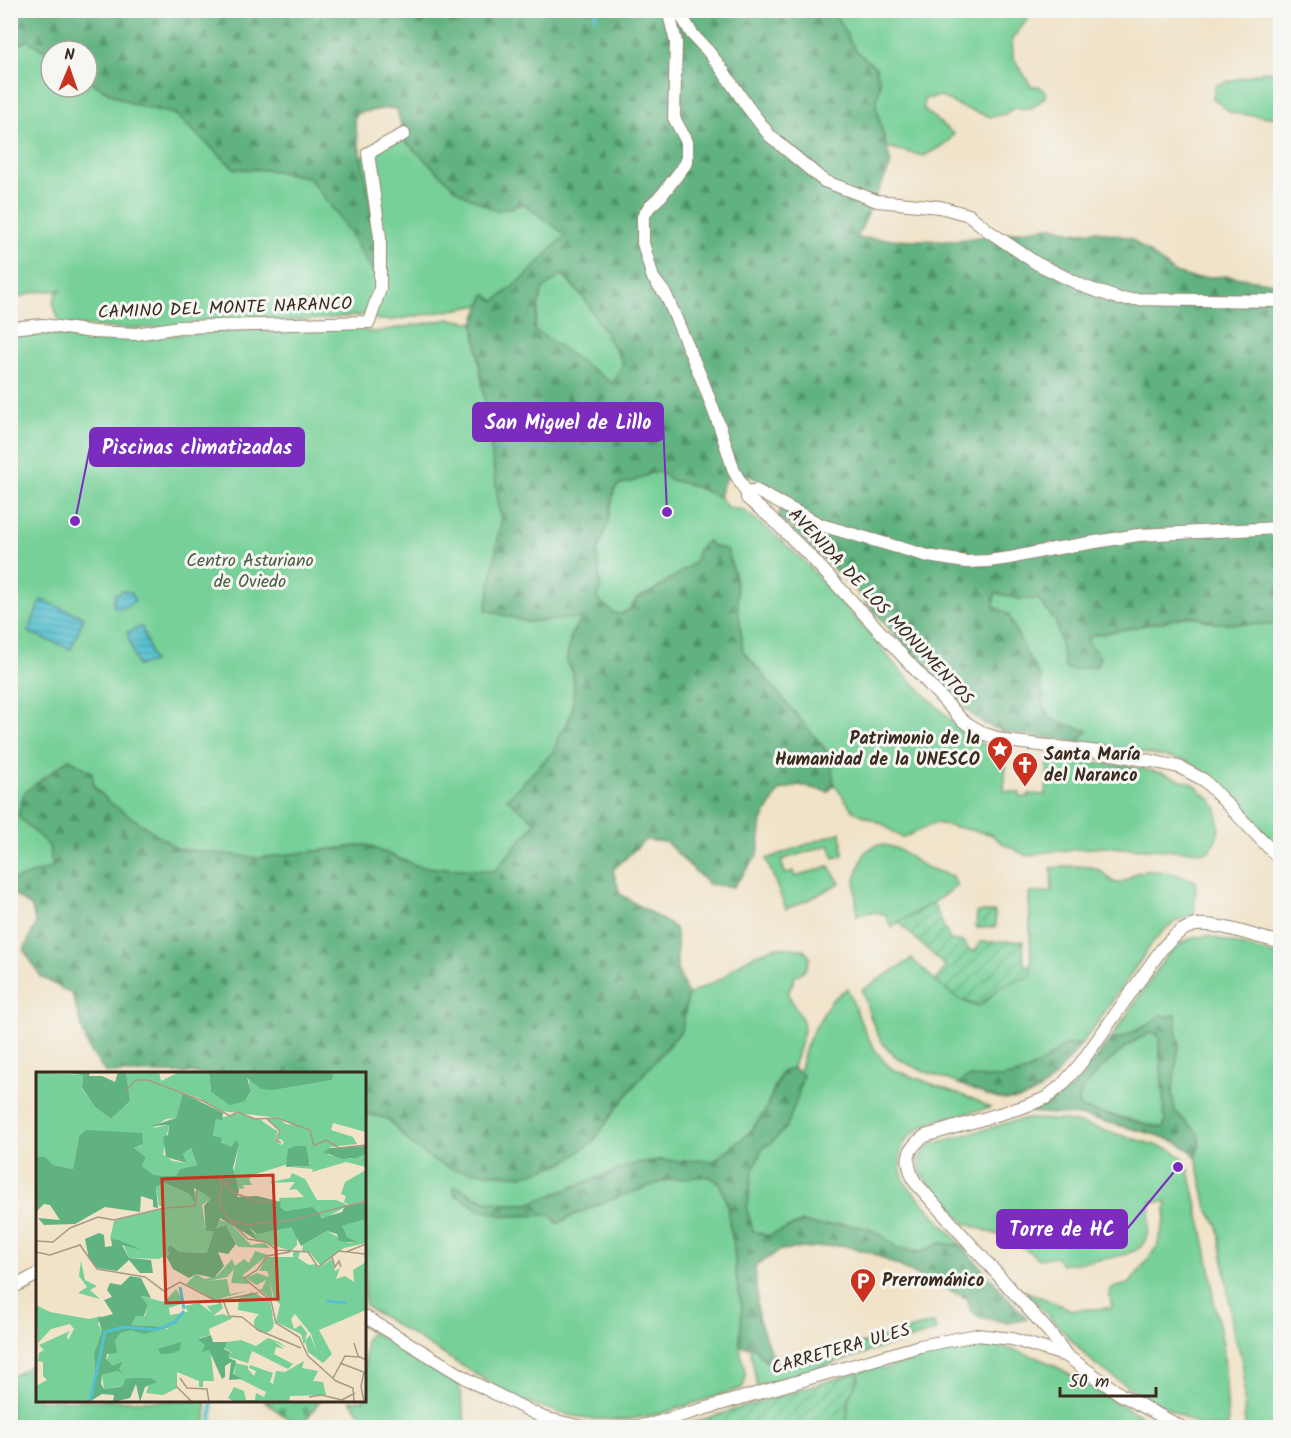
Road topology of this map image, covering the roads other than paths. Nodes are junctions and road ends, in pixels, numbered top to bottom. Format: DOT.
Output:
graph roads {
  1 [pos="668,10"];
  2 [pos="676,10"];
  3 [pos="404,134"];
  4 [pos="1281,301"];
  5 [pos="10,328"];
  6 [pos="747,494"];
  7 [pos="1281,528"];
  8 [pos="1281,857"];
  9 [pos="1281,942"];
  10 [pos="36,1275"];
  11 [pos="10,1289"];
  12 [pos="366,1317"];
  13 [pos="1067,1356"];
  14 [pos="544,1423"];
  15 [pos="653,1426"];
  16 [pos="586,1428"];
  17 [pos="627,1428"];
  18 [pos="1184,1428"];
  1 -- 6 [label="street, AVENIDA DE LOS MONUMENTOS"];
  2 -- 4 [label="street"];
  3 -- 5 [label="street, CAMINO DEL MONTE NARANCO"];
  6 -- 7 [label="street"];
  6 -- 8 [label="street, AVENIDA DE LOS MONUMENTOS"];
  9 -- 13 [label="street"];
  10 -- 11 [label="street"];
  12 -- 14 [label="street"];
  13 -- 15 [label="street, CARRETERA ULES"];
  13 -- 18 [label="street"];
  14 -- 16 [label="street"];
  15 -- 17 [label="street, CARRETERA ULES"];
}
